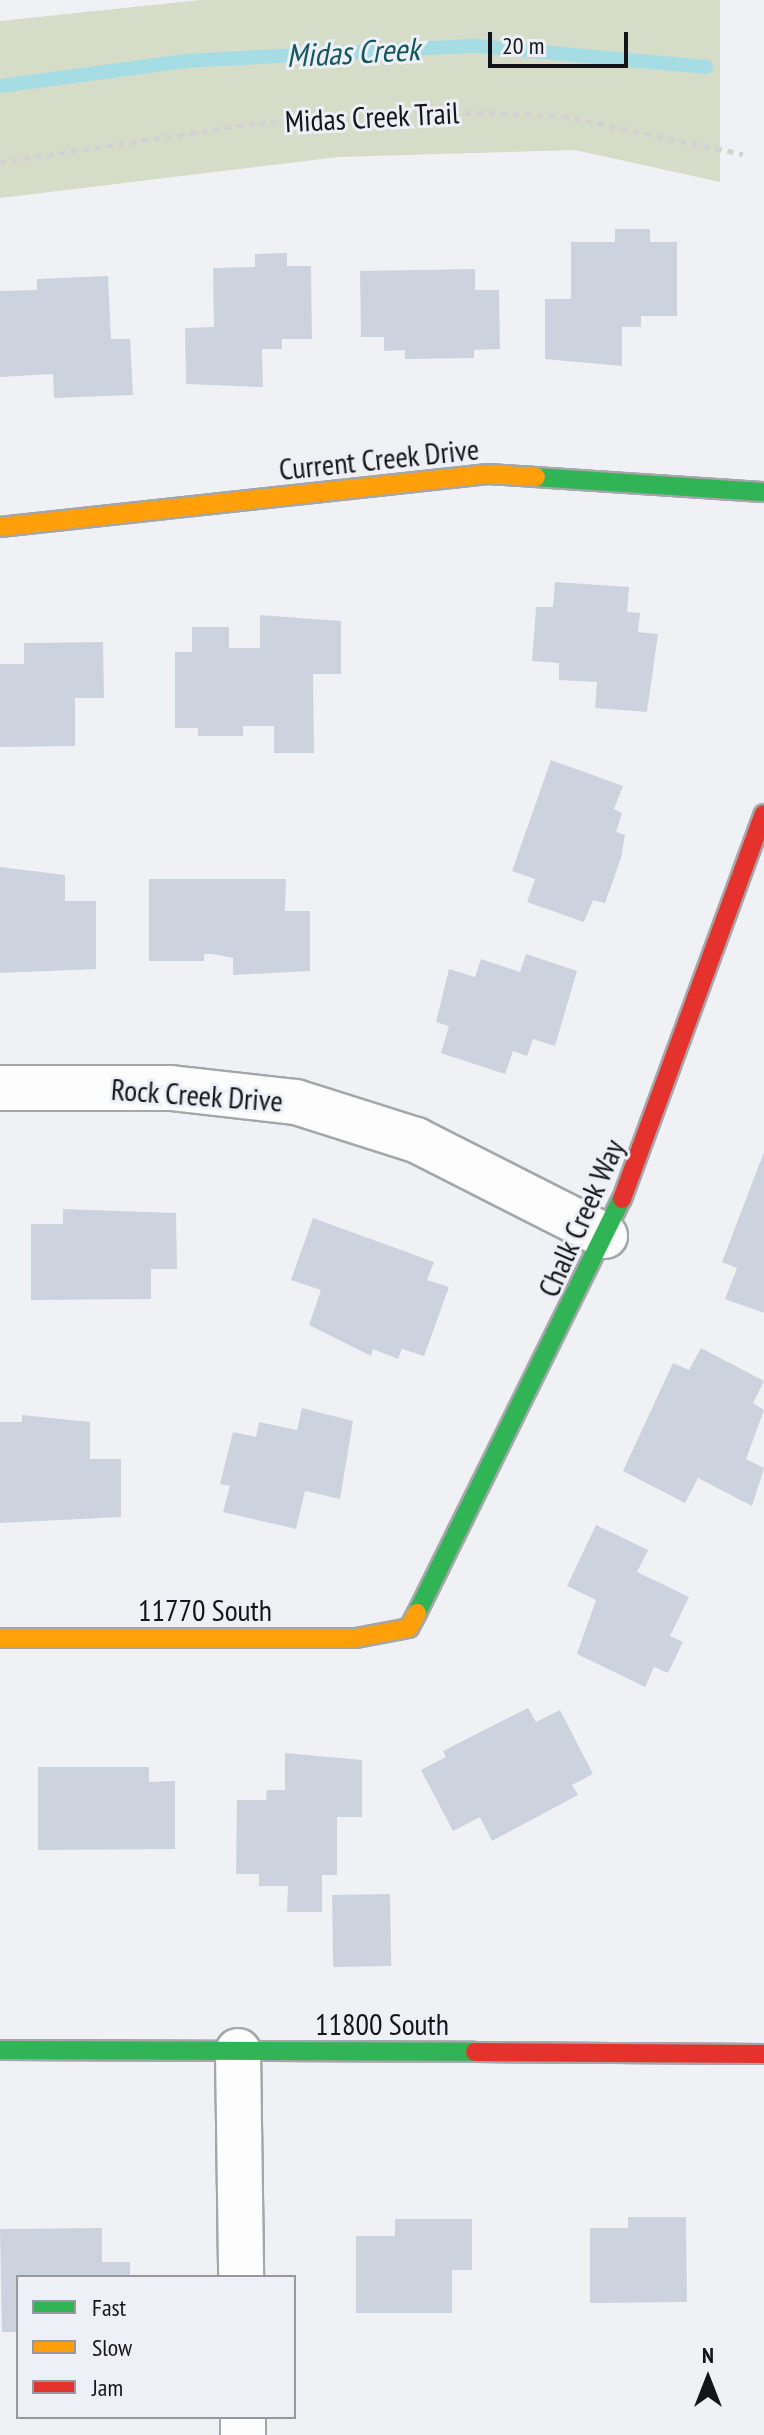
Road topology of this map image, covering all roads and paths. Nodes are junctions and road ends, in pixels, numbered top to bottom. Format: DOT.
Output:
graph roads {
  1 [pos="743,154"];
  2 [pos="0,162"];
  3 [pos="764,492"];
  4 [pos="0,527"];
  5 [pos="764,814"];
  6 [pos="0,1088"];
  7 [pos="605,1236"];
  8 [pos="409,1628"];
  9 [pos="0,1638"];
  10 [pos="0,2050"];
  11 [pos="238,2051"];
  12 [pos="764,2054"];
  13 [pos="241,2275"];
  1 -- 2 [label="path, Midas Creek Trail"];
  3 -- 4 [label="street, Current Creek Drive"];
  5 -- 7 [label="street, Chalk Creek Way"];
  6 -- 7 [label="street, Rock Creek Drive"];
  7 -- 8 [label="street, Chalk Creek Way"];
  8 -- 9 [label="street, 11770 South"];
  10 -- 11 [label="street, 11800 South"];
  11 -- 12 [label="street, 11800 South"];
  11 -- 13 [label="street"];
}
